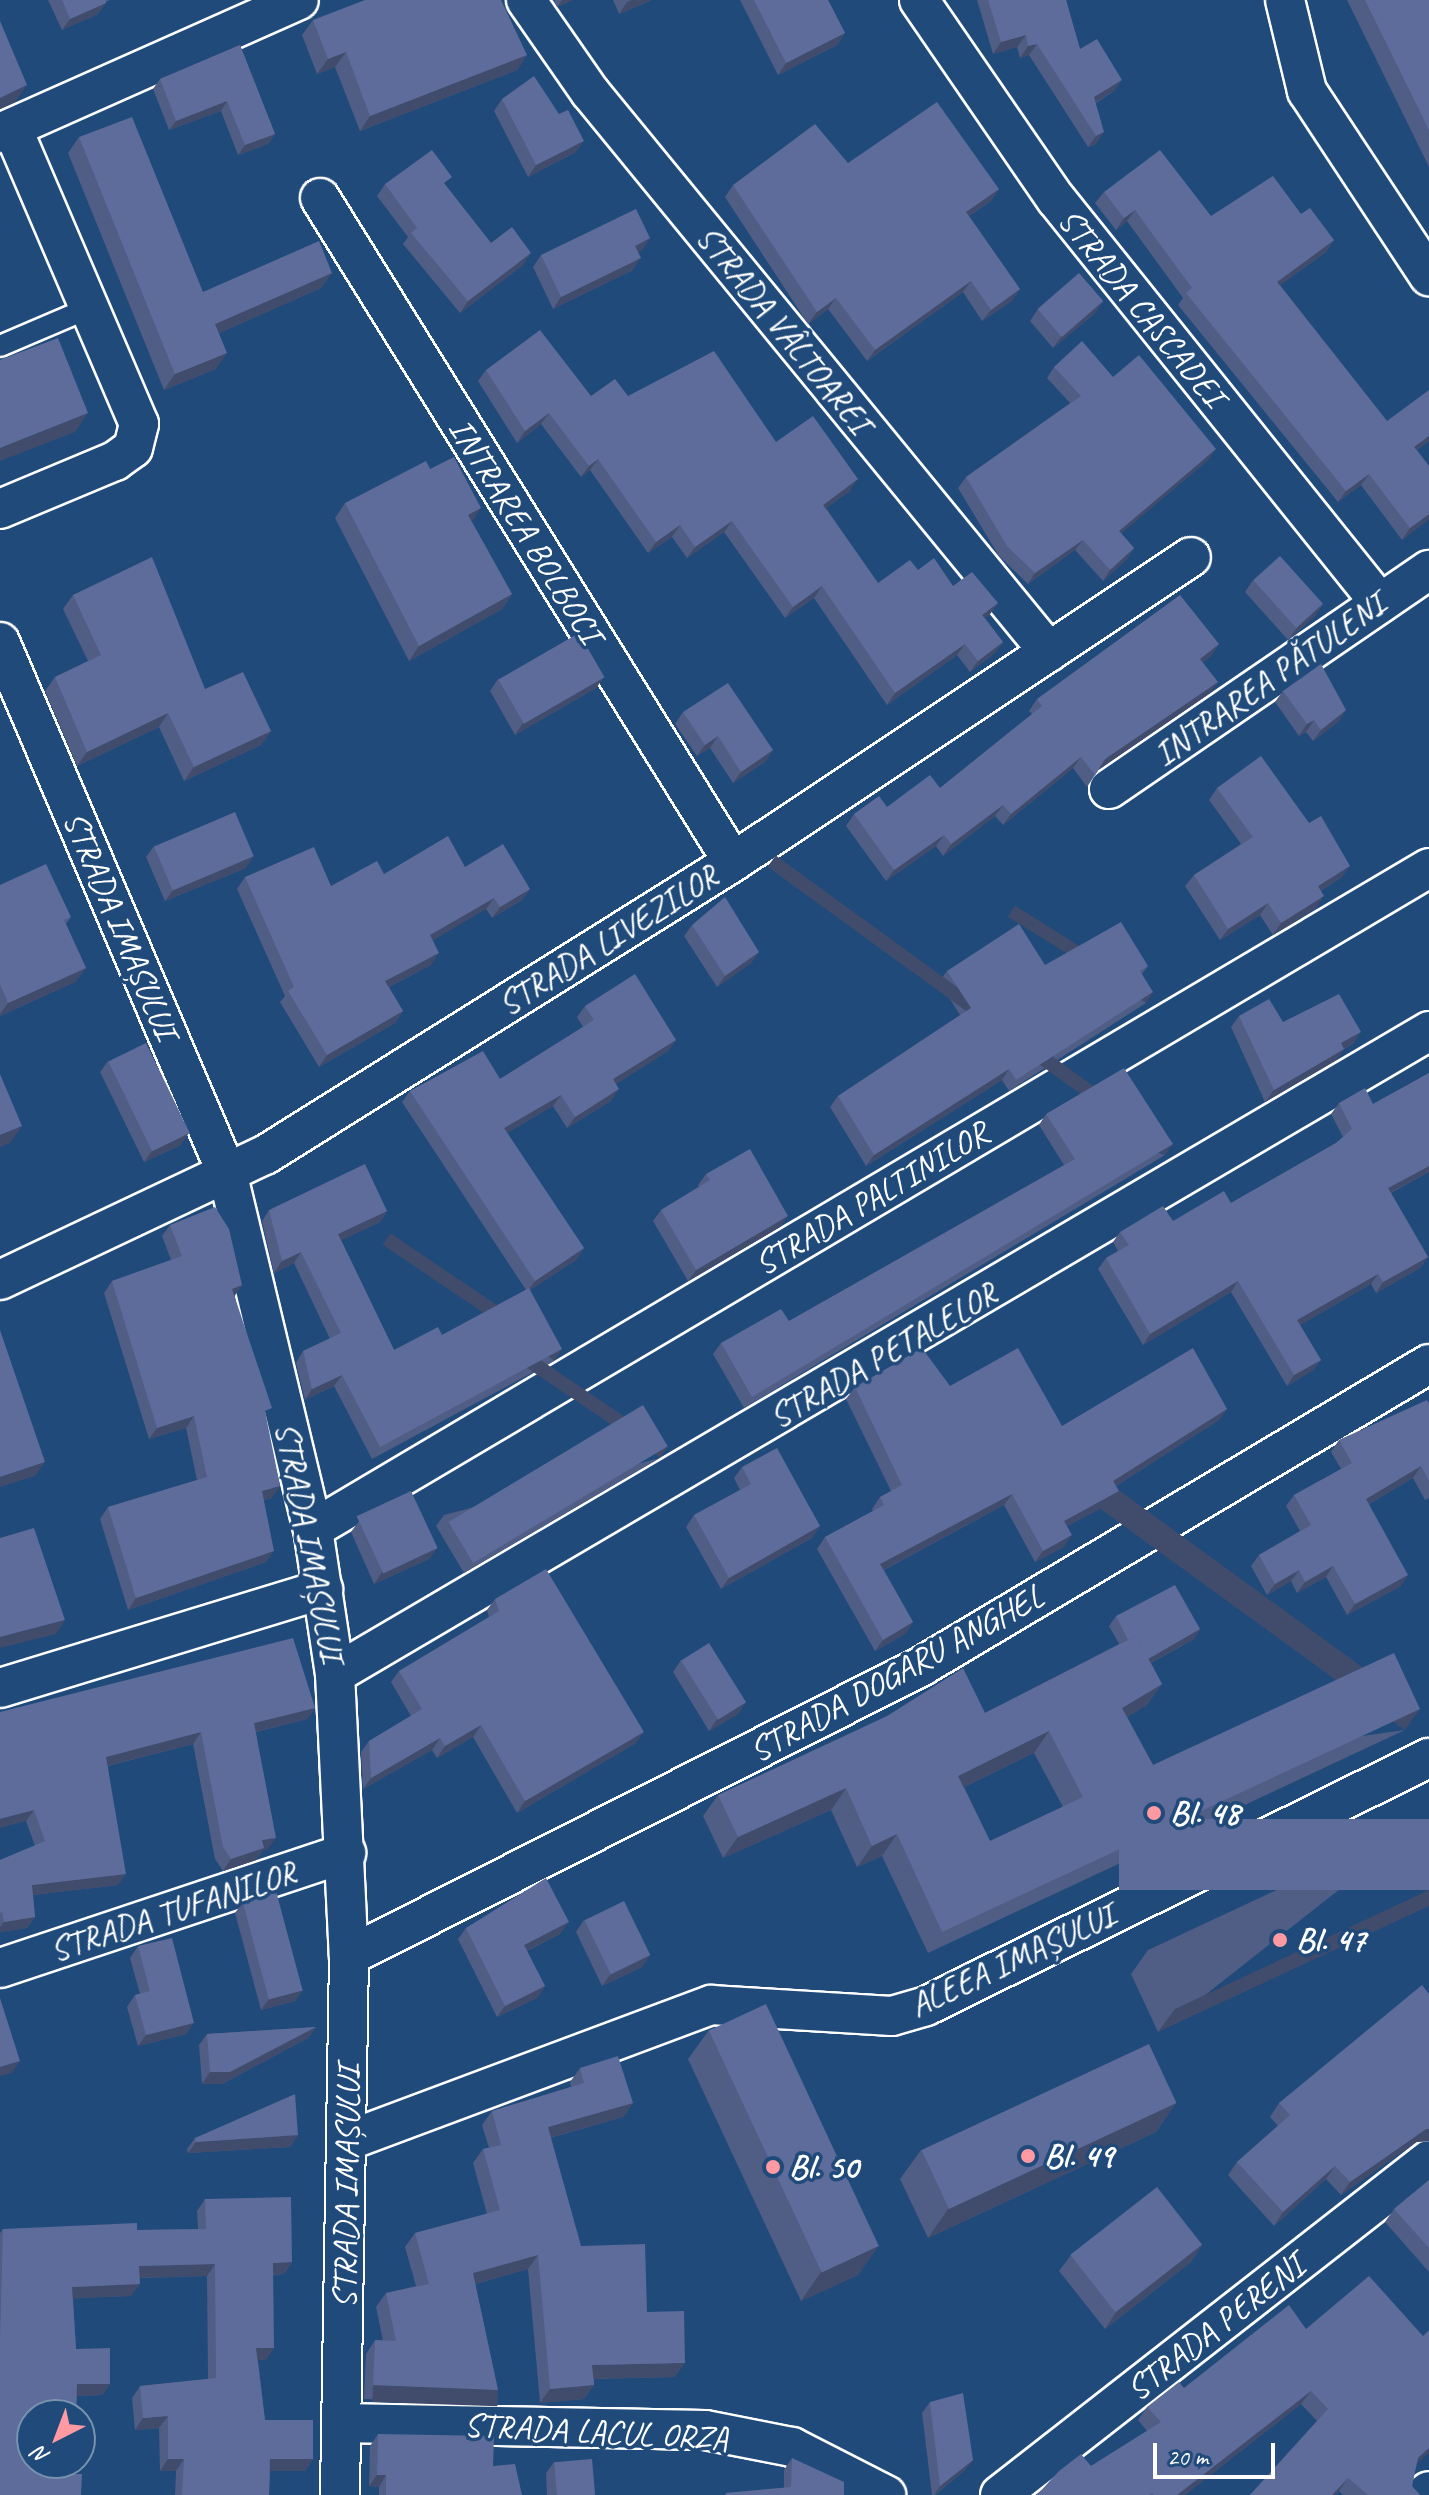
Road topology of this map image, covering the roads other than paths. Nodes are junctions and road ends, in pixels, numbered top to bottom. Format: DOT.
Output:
graph roads {
  1 [pos="299,0"];
  2 [pos="526,0"];
  3 [pos="919,0"];
  4 [pos="1285,0"];
  5 [pos="6,130"];
  6 [pos="320,198"];
  7 [pos="1429,276"];
  8 [pos="89,308"];
  9 [pos="0,346"];
  10 [pos="0,509"];
  11 [pos="1191,557"];
  12 [pos="1429,570"];
  13 [pos="1380,603"];
  14 [pos="0,642"];
  15 [pos="1049,652"];
  16 [pos="1109,789"];
  17 [pos="733,862"];
  18 [pos="1429,868"];
  19 [pos="1429,1031"];
  20 [pos="228,1176"];
  21 [pos="0,1280"];
  22 [pos="1429,1364"];
  23 [pos="313,1529"];
  24 [pos="323,1589"];
  25 [pos="335,1674"];
  26 [pos="0,1688"];
  27 [pos="1429,1758"];
  28 [pos="346,1853"];
  29 [pos="349,1956"];
  30 [pos="0,1968"];
  31 [pos="347,2141"];
  32 [pos="1429,2160"];
  33 [pos="341,2423"];
  34 [pos="1429,2491"];
  35 [pos="340,2495"];
  36 [pos="886,2495"];
  37 [pos="1000,2495"];
  38 [pos="1424,2495"];
  1 -- 5 [label="street"];
  2 -- 15 [label="street, STRADA VÂLTOAREI"];
  3 -- 13 [label="street, STRADA CASCADEI"];
  4 -- 7 [label="street"];
  5 -- 8 [label="street"];
  6 -- 17 [label="street, INTRAREA BOLBOCI"];
  8 -- 9 [label="lane"];
  8 -- 10 [label="street"];
  11 -- 15 [label="street, STRADA LIVEZILOR"];
  12 -- 13 [label="street, INTRAREA PĂTULENI"];
  13 -- 16 [label="street, INTRAREA PĂTULENI"];
  14 -- 20 [label="street, STRADA IMAȘULUI"];
  15 -- 17 [label="street, STRADA LIVEZILOR"];
  17 -- 20 [label="street, STRADA LIVEZILOR"];
  18 -- 23 [label="street, STRADA PALTINILOR"];
  19 -- 25 [label="street, STRADA PETALELOR"];
  20 -- 21 [label="street, STRADA LIVEZILOR"];
  20 -- 23 [label="street, STRADA IMAȘULUI"];
  22 -- 29 [label="street, STRADA DOGARU ANGHEL"];
  23 -- 24 [label="street, STRADA IMAȘULUI"];
  24 -- 25 [label="street, STRADA IMAȘULUI"];
  24 -- 26 [label="street"];
  25 -- 28 [label="street, STRADA IMAȘULUI"];
  27 -- 31 [label="street, ALEEA IMAȘULUI"];
  28 -- 29 [label="street, STRADA IMAȘULUI"];
  28 -- 30 [label="street, STRADA TUFANILOR"];
  29 -- 31 [label="street, STRADA IMAȘULUI"];
  31 -- 33 [label="street, STRADA IMAȘULUI"];
  32 -- 37 [label="street, STRADA PERENI"];
  33 -- 35 [label="street, STRADA IMAȘULUI"];
  33 -- 36 [label="street, STRADA LACUL ORZA"];
  34 -- 38 [label="street"];
}
